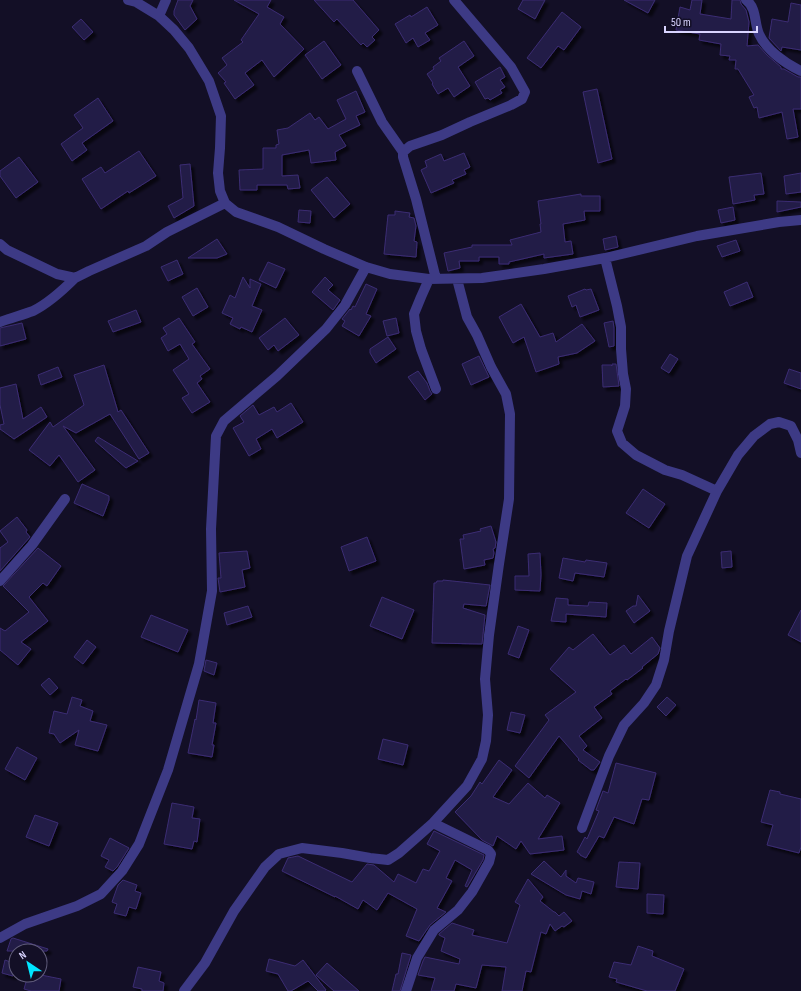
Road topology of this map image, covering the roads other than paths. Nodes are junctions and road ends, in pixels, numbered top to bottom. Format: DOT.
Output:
graph roads {
  1 [pos="128,0"];
  2 [pos="166,0"];
  3 [pos="454,0"];
  4 [pos="746,0"];
  5 [pos="159,16"];
  6 [pos="357,71"];
  7 [pos="801,71"];
  8 [pos="403,152"];
  9 [pos="225,202"];
  10 [pos="801,220"];
  11 [pos="0,244"];
  12 [pos="605,258"];
  13 [pos="366,267"];
  14 [pos="75,278"];
  15 [pos="433,279"];
  16 [pos="457,279"];
  17 [pos="0,322"];
  18 [pos="436,389"];
  19 [pos="801,453"];
  20 [pos="717,491"];
  21 [pos="65,499"];
  22 [pos="0,581"];
  23 [pos="433,823"];
  24 [pos="582,828"];
  25 [pos="0,938"];
  26 [pos="184,991"];
  27 [pos="406,991"];
  1 -- 5 [label="street"];
  2 -- 5 [label="street"];
  3 -- 8 [label="street"];
  4 -- 7 [label="street"];
  5 -- 9 [label="street"];
  6 -- 8 [label="street"];
  8 -- 15 [label="street"];
  9 -- 13 [label="street"];
  9 -- 14 [label="street"];
  10 -- 12 [label="street"];
  11 -- 14 [label="street"];
  12 -- 16 [label="street"];
  12 -- 20 [label="street"];
  13 -- 15 [label="street"];
  13 -- 25 [label="street"];
  14 -- 17 [label="street"];
  15 -- 16 [label="street"];
  15 -- 18 [label="street"];
  16 -- 23 [label="street"];
  19 -- 20 [label="street"];
  20 -- 24 [label="street"];
  21 -- 22 [label="street"];
  23 -- 26 [label="street"];
  23 -- 27 [label="street"];
}
